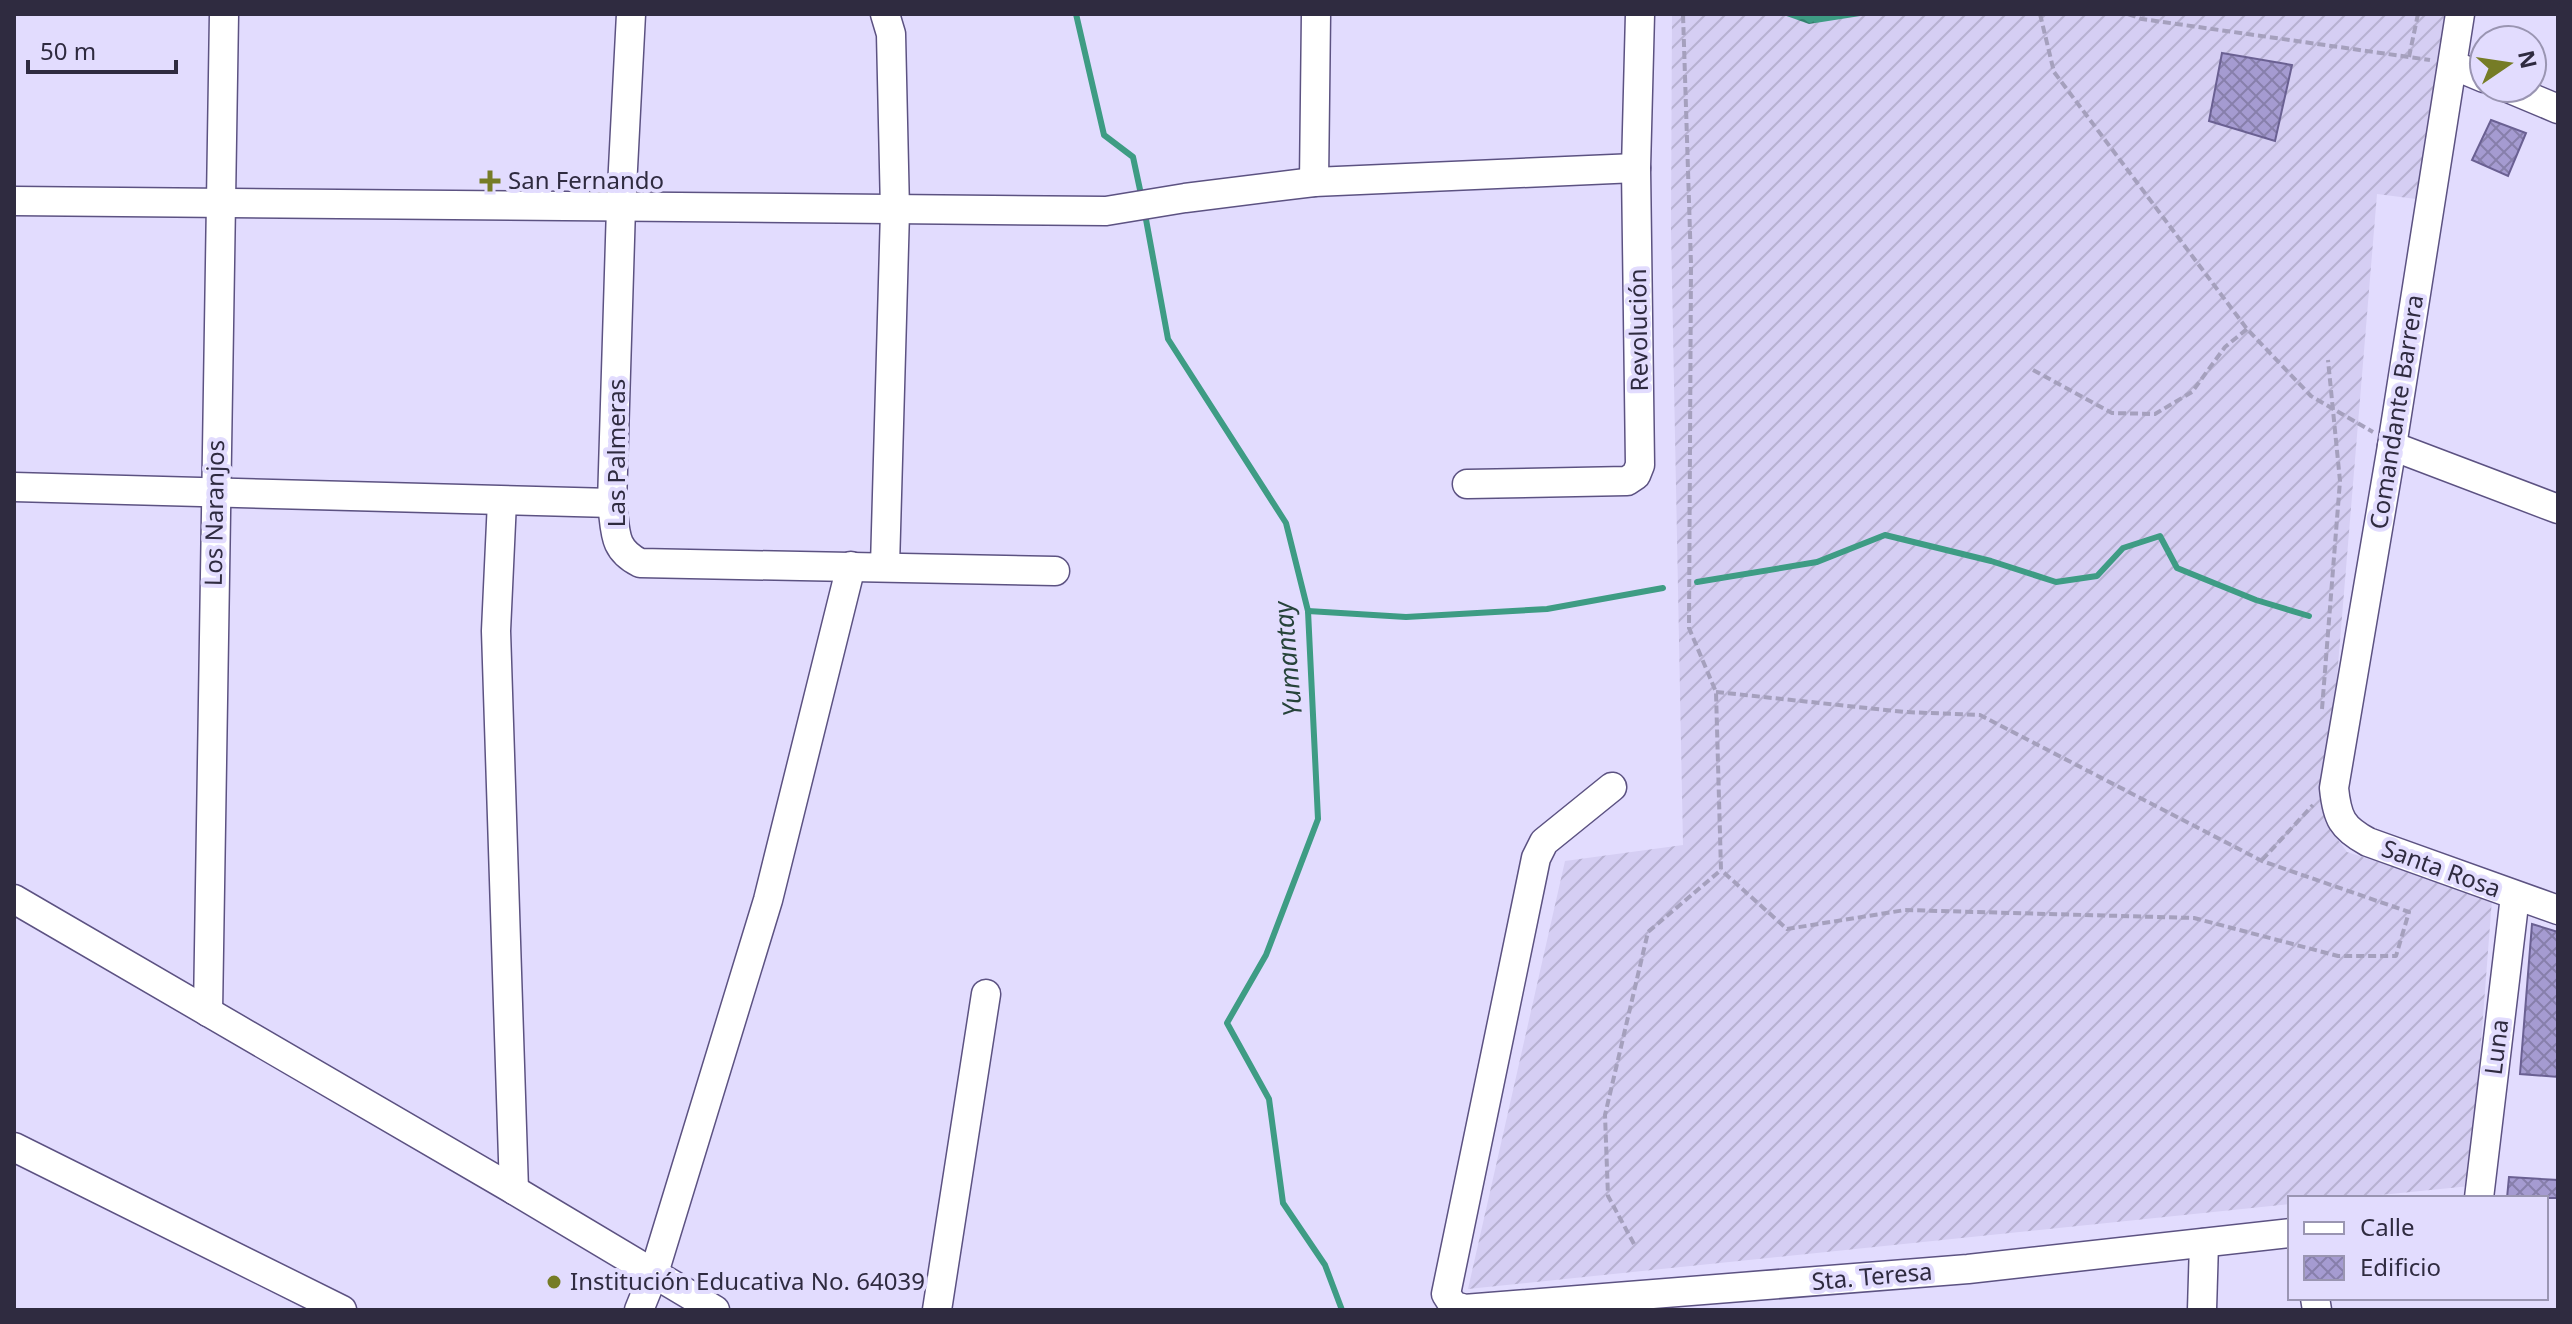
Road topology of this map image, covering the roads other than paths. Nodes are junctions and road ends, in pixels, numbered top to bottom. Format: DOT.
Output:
graph roads {
  1 [pos="224,14"];
  2 [pos="631,14"];
  3 [pos="885,14"];
  4 [pos="1316,14"];
  5 [pos="1640,14"];
  6 [pos="2460,14"];
  7 [pos="2453,65"];
  8 [pos="2468,71"];
  9 [pos="1636,168"];
  10 [pos="1314,182"];
  11 [pos="14,201"];
  12 [pos="219,203"];
  13 [pos="621,207"];
  14 [pos="895,211"];
  15 [pos="2392,446"];
  16 [pos="1467,484"];
  17 [pos="14,487"];
  18 [pos="216,491"];
  19 [pos="502,501"];
  20 [pos="612,503"];
  21 [pos="2558,509"];
  22 [pos="851,566"];
  23 [pos="885,566"];
  24 [pos="1055,571"];
  25 [pos="1612,787"];
  26 [pos="2325,807"];
  27 [pos="2515,896"];
  28 [pos="14,899"];
  29 [pos="2558,910"];
  30 [pos="986,994"];
  31 [pos="208,1012"];
  32 [pos="14,1147"];
  33 [pos="514,1190"];
  34 [pos="2479,1196"];
  35 [pos="2288,1233"];
  36 [pos="2204,1243"];
  37 [pos="654,1273"];
  38 [pos="1549,1306"];
  39 [pos="342,1310"];
  40 [pos="639,1310"];
  41 [pos="715,1310"];
  42 [pos="937,1310"];
  43 [pos="2202,1310"];
  1 -- 12 [label="street, Los Naranjos"];
  2 -- 13 [label="street, Las Palmeras"];
  3 -- 14 [label="street"];
  4 -- 10 [label="street"];
  5 -- 9 [label="street, Revolución"];
  6 -- 7 [label="street, Comandante Barrera"];
  7 -- 8 [label="street"];
  7 -- 15 [label="street, Comandante Barrera"];
  9 -- 10 [label="street"];
  9 -- 16 [label="street, Revolución"];
  10 -- 14 [label="street"];
  11 -- 12 [label="street"];
  12 -- 13 [label="street"];
  12 -- 18 [label="street, Los Naranjos"];
  13 -- 14 [label="street"];
  13 -- 20 [label="street, Las Palmeras"];
  14 -- 23 [label="street"];
  15 -- 21 [label="street"];
  15 -- 26 [label="street, Comandante Barrera"];
  17 -- 18 [label="street"];
  18 -- 19 [label="street"];
  18 -- 31 [label="street, Los Naranjos"];
  19 -- 20 [label="street"];
  19 -- 33 [label="street"];
  20 -- 22 [label="street, Las Palmeras"];
  22 -- 23 [label="street, Las Palmeras"];
  22 -- 37 [label="street"];
  23 -- 24 [label="street, Las Palmeras"];
  25 -- 38 [label="street, Sta. Teresa"];
  26 -- 27 [label="street, Santa Rosa"];
  27 -- 29 [label="street, Santa Rosa"];
  27 -- 34 [label="street, Luna"];
  28 -- 31 [label="street"];
  30 -- 42 [label="street"];
  31 -- 33 [label="street"];
  32 -- 39 [label="street"];
  33 -- 37 [label="street"];
  35 -- 36 [label="street, Sta. Teresa"];
  36 -- 38 [label="street, Sta. Teresa"];
  36 -- 43 [label="street"];
  37 -- 40 [label="street"];
  37 -- 41 [label="street"];
}
